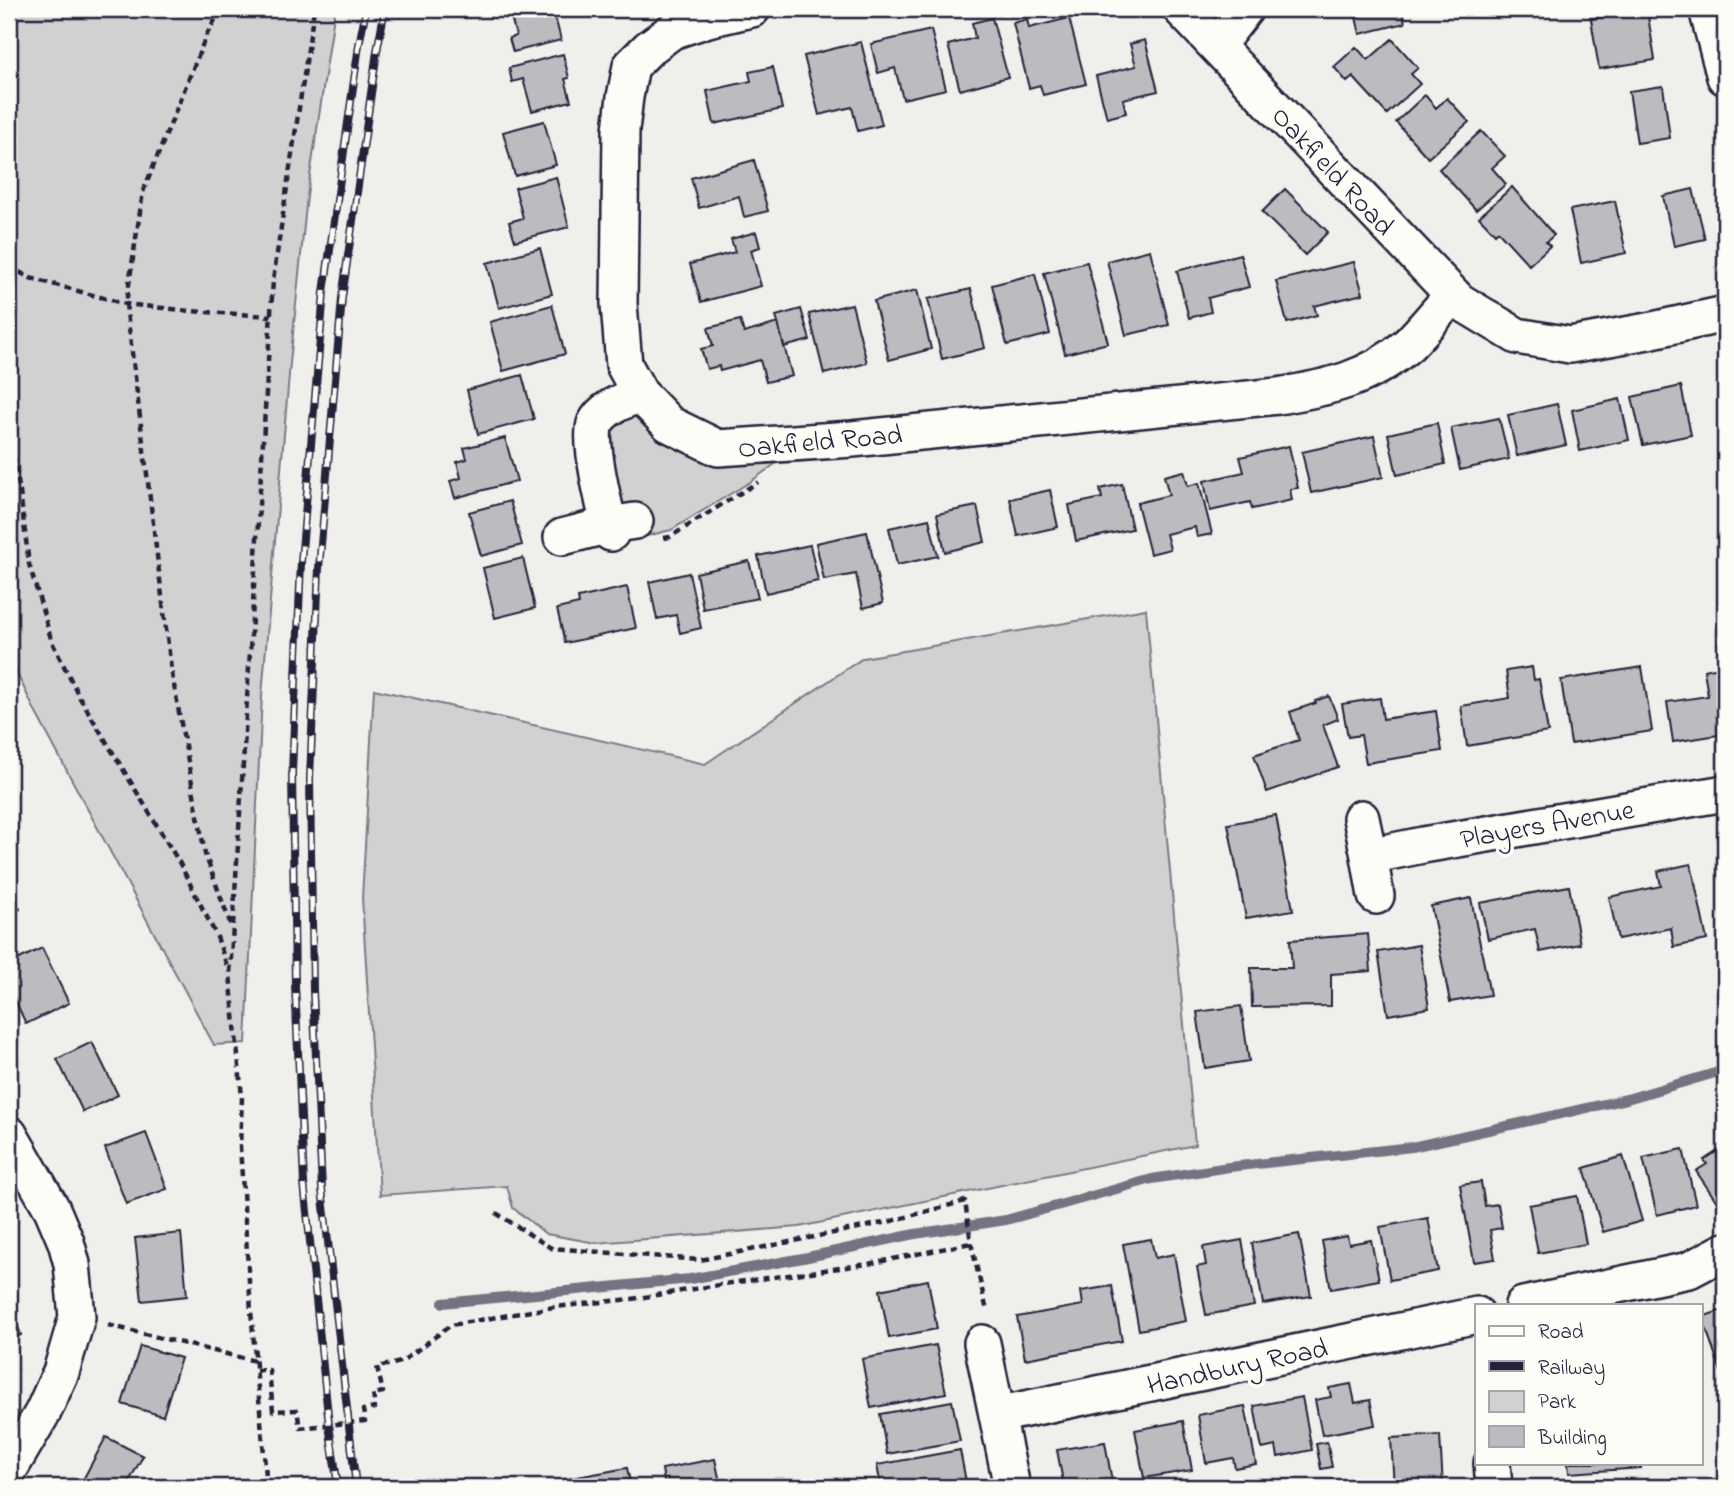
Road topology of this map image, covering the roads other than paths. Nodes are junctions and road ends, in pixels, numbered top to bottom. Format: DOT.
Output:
graph roads {
  1 [pos="752,9"];
  2 [pos="1181,9"];
  3 [pos="1245,9"];
  4 [pos="1707,9"];
  5 [pos="1217,45"];
  6 [pos="1725,77"];
  7 [pos="1453,295"];
  8 [pos="1725,314"];
  9 [pos="640,394"];
  10 [pos="562,537"];
  11 [pos="1725,793"];
  12 [pos="1361,818"];
  13 [pos="1369,856"];
  14 [pos="1376,896"];
  15 [pos="9,1134"];
  16 [pos="1725,1251"];
  17 [pos="1528,1304"];
  18 [pos="1475,1315"];
  19 [pos="982,1343"];
  20 [pos="997,1415"];
  21 [pos="1492,1464"];
  22 [pos="9,1470"];
  23 [pos="1012,1487"];
  24 [pos="1494,1487"];
  1 -- 9 [label="street, Oakfield Road"];
  2 -- 5 [label="street, Oakfield Road"];
  3 -- 5 [label="street"];
  4 -- 6 [label="street"];
  5 -- 7 [label="street, Oakfield Road"];
  7 -- 8 [label="street, Oakfield Road"];
  7 -- 9 [label="street, Oakfield Road"];
  9 -- 10 [label="street"];
  11 -- 13 [label="street, Players Avenue"];
  12 -- 13 [label="street"];
  13 -- 14 [label="street"];
  15 -- 22 [label="street"];
  16 -- 17 [label="street"];
  18 -- 20 [label="street, Handbury Road"];
  19 -- 20 [label="street"];
  20 -- 23 [label="street"];
  21 -- 24 [label="street"];
}
